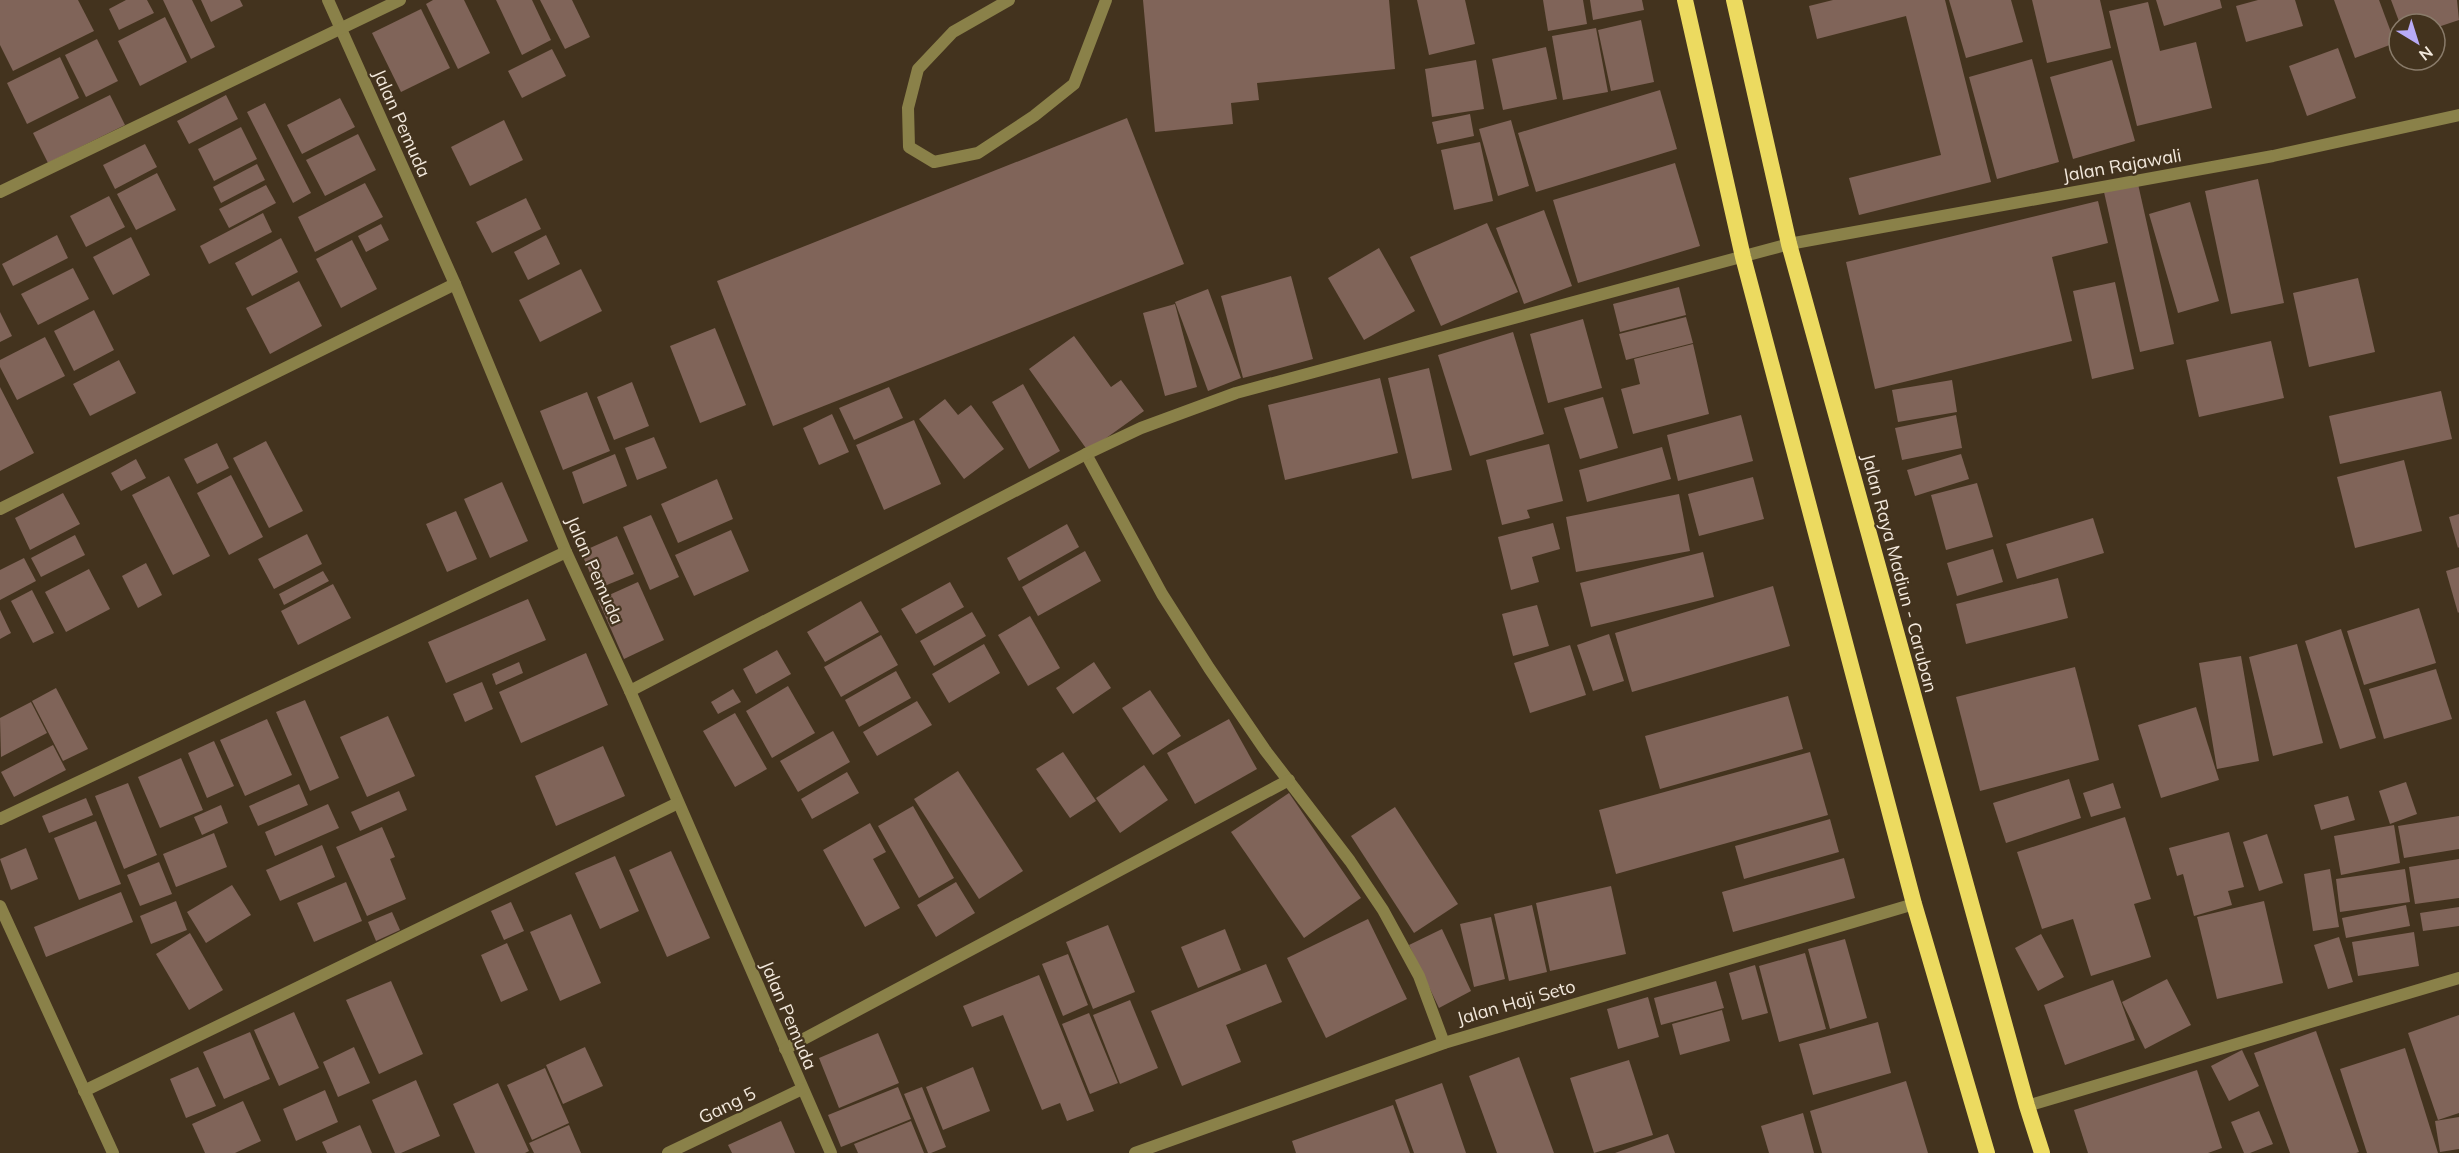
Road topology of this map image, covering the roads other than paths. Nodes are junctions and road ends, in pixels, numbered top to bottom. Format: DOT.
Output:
graph roads {
  1 [pos="328,0"];
  2 [pos="400,0"];
  3 [pos="1009,0"];
  4 [pos="1106,0"];
  5 [pos="1684,0"];
  6 [pos="1734,0"];
  7 [pos="340,28"];
  8 [pos="2459,115"];
  9 [pos="0,192"];
  10 [pos="1789,244"];
  11 [pos="1743,257"];
  12 [pos="455,284"];
  13 [pos="1086,454"];
  14 [pos="0,508"];
  15 [pos="566,552"];
  16 [pos="630,691"];
  17 [pos="1289,780"];
  18 [pos="678,802"];
  19 [pos="0,819"];
  20 [pos="1914,903"];
  21 [pos="0,906"];
  22 [pos="2459,978"];
  23 [pos="1444,1042"];
  24 [pos="784,1049"];
  25 [pos="802,1089"];
  26 [pos="84,1091"];
  27 [pos="2027,1106"];
  28 [pos="113,1153"];
  29 [pos="668,1153"];
  30 [pos="831,1153"];
  31 [pos="1135,1153"];
  32 [pos="1987,1153"];
  33 [pos="2042,1153"];
  1 -- 7 [label="street, Jalan Pemuda"];
  2 -- 7 [label="street"];
  3 -- 4 [label="street"];
  5 -- 11 [label="highway"];
  6 -- 10 [label="highway, Jalan Raya Madiun - Caruban"];
  7 -- 9 [label="street"];
  7 -- 12 [label="street, Jalan Pemuda"];
  8 -- 10 [label="street, Jalan Rajawali"];
  10 -- 11 [label="street, Jalan Rajawali"];
  10 -- 27 [label="highway, Jalan Raya Madiun - Caruban"];
  11 -- 13 [label="street, Jalan Rajawali"];
  11 -- 20 [label="highway"];
  12 -- 14 [label="street"];
  12 -- 15 [label="street, Jalan Pemuda"];
  13 -- 16 [label="street, Jalan Rajawali"];
  13 -- 17 [label="street"];
  15 -- 16 [label="street, Jalan Pemuda"];
  15 -- 19 [label="street"];
  16 -- 18 [label="street, Jalan Pemuda"];
  17 -- 23 [label="street"];
  17 -- 24 [label="street"];
  18 -- 24 [label="street, Jalan Pemuda"];
  18 -- 26 [label="street"];
  20 -- 23 [label="street, Jalan Haji Seto"];
  20 -- 32 [label="highway"];
  21 -- 26 [label="street"];
  22 -- 27 [label="street"];
  23 -- 31 [label="street, Jalan Haji Seto"];
  24 -- 25 [label="street, Jalan Pemuda"];
  25 -- 29 [label="street, Gang 5"];
  25 -- 30 [label="street, Jalan Pemuda"];
  26 -- 28 [label="street"];
  27 -- 33 [label="highway, Jalan Raya Madiun - Caruban"];
}
